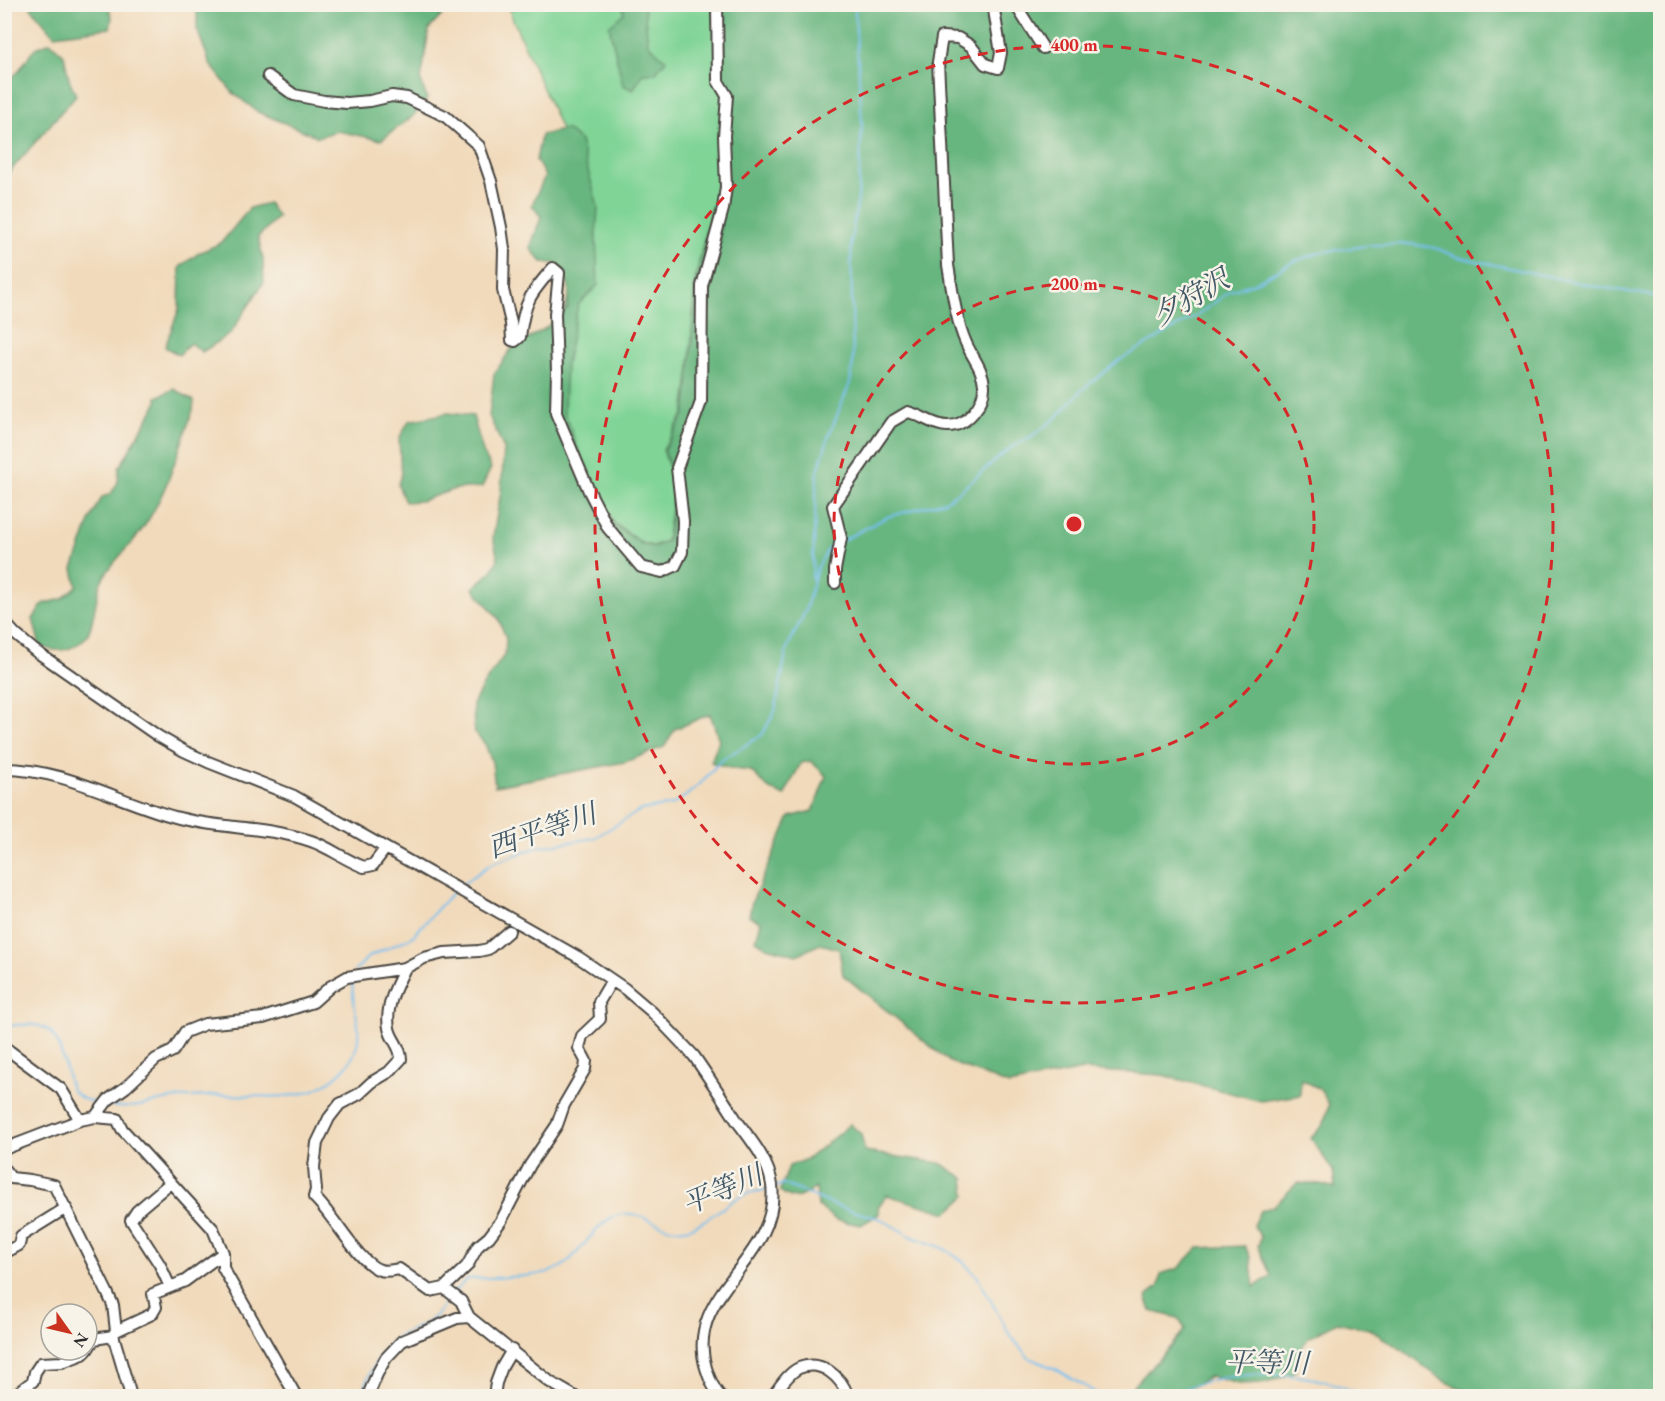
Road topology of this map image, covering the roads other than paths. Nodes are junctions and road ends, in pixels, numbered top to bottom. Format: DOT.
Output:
graph roads {
  1 [pos="717,4"];
  2 [pos="993,4"];
  3 [pos="1015,4"];
  4 [pos="1043,48"];
  5 [pos="268,76"];
  6 [pos="835,584"];
  7 [pos="4,622"];
  8 [pos="4,769"];
  9 [pos="385,849"];
  10 [pos="509,931"];
  11 [pos="405,968"];
  12 [pos="612,980"];
  13 [pos="4,1047"];
  14 [pos="98,1113"];
  15 [pos="80,1120"];
  16 [pos="4,1149"];
  17 [pos="4,1169"];
  18 [pos="170,1183"];
  19 [pos="66,1208"];
  20 [pos="4,1253"];
  21 [pos="224,1254"];
  22 [pos="170,1287"];
  23 [pos="449,1292"];
  24 [pos="469,1317"];
  25 [pos="115,1333"];
  26 [pos="99,1338"];
  27 [pos="512,1350"];
  28 [pos="62,1362"];
  29 [pos="371,1395"];
  30 [pos="14,1396"];
  31 [pos="131,1396"];
  32 [pos="296,1396"];
  33 [pos="494,1396"];
  34 [pos="574,1396"];
  35 [pos="720,1396"];
  36 [pos="773,1396"];
  37 [pos="848,1396"];
  1 -- 5 [label="street"];
  2 -- 6 [label="street"];
  3 -- 4 [label="street"];
  7 -- 9 [label="street"];
  8 -- 9 [label="street"];
  9 -- 12 [label="street"];
  10 -- 11 [label="street"];
  11 -- 14 [label="street"];
  11 -- 23 [label="street"];
  12 -- 23 [label="street"];
  12 -- 35 [label="street"];
  13 -- 15 [label="street"];
  14 -- 15 [label="street"];
  14 -- 18 [label="street"];
  15 -- 16 [label="street"];
  17 -- 19 [label="street"];
  18 -- 21 [label="street"];
  18 -- 22 [label="street"];
  19 -- 20 [label="street"];
  19 -- 25 [label="street"];
  21 -- 22 [label="street"];
  21 -- 32 [label="street"];
  22 -- 25 [label="street"];
  23 -- 24 [label="street"];
  24 -- 27 [label="street"];
  24 -- 29 [label="street"];
  25 -- 26 [label="street"];
  25 -- 31 [label="street"];
  27 -- 33 [label="street"];
  27 -- 34 [label="street"];
  28 -- 30 [label="street"];
  36 -- 37 [label="street"];
}
